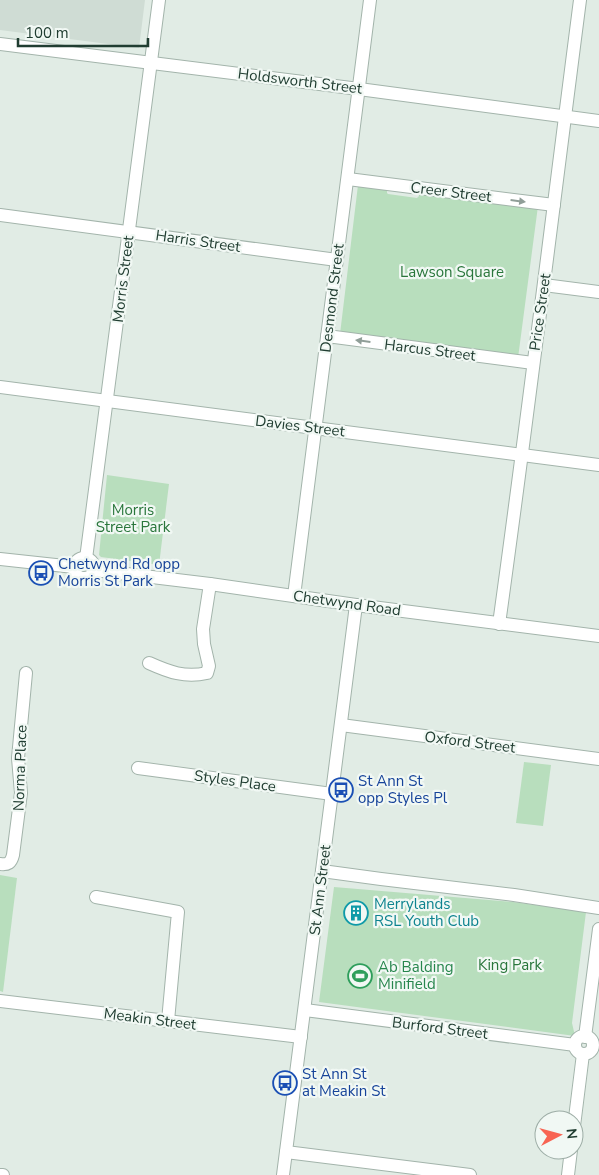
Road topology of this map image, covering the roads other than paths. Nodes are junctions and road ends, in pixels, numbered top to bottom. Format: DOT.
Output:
graph roads {
  1 [pos="158,0"];
  2 [pos="370,0"];
  3 [pos="580,0"];
  4 [pos="0,44"];
  5 [pos="150,63"];
  6 [pos="359,89"];
  7 [pos="565,117"];
  8 [pos="599,121"];
  9 [pos="348,179"];
  10 [pos="554,205"];
  11 [pos="0,215"];
  12 [pos="128,232"];
  13 [pos="337,260"];
  14 [pos="544,285"];
  15 [pos="599,292"];
  16 [pos="327,336"];
  17 [pos="533,363"];
  18 [pos="0,387"];
  19 [pos="107,401"];
  20 [pos="316,428"];
  21 [pos="522,455"];
  22 [pos="599,465"];
  23 [pos="86,558"];
  24 [pos="0,559"];
  25 [pos="74,566"];
  26 [pos="94,570"];
  27 [pos="210,584"];
  28 [pos="294,596"];
  29 [pos="356,605"];
  30 [pos="500,624"];
  31 [pos="599,636"];
  32 [pos="150,663"];
  33 [pos="26,673"];
  34 [pos="341,725"];
  35 [pos="599,759"];
  36 [pos="138,768"];
  37 [pos="332,794"];
  38 [pos="5,864"];
  39 [pos="322,871"];
  40 [pos="96,897"];
  41 [pos="599,908"];
  42 [pos="599,929"];
  43 [pos="0,1001"];
  44 [pos="305,1010"];
  45 [pos="168,1020"];
  46 [pos="301,1038"];
  47 [pos="587,1046"];
  48 [pos="577,1110"];
  49 [pos="286,1152"];
  50 [pos="570,1160"];
  51 [pos="283,1175"];
  52 [pos="470,1175"];
  53 [pos="568,1175"];
  1 -- 5 [label="street, Morris Street"];
  2 -- 6 [label="street, Desmond Street"];
  3 -- 7 [label="street, Price Street"];
  4 -- 5 [label="street, Holdsworth Street"];
  5 -- 6 [label="street, Holdsworth Street"];
  5 -- 12 [label="street, Morris Street"];
  6 -- 7 [label="street, Holdsworth Street"];
  6 -- 9 [label="street, Desmond Street"];
  7 -- 8 [label="street, Holdsworth Street"];
  7 -- 10 [label="street, Price Street"];
  9 -- 10 [label="street, Creer Street, one-way"];
  9 -- 13 [label="street, Desmond Street"];
  10 -- 14 [label="street, Price Street"];
  11 -- 12 [label="street, Harris Street"];
  12 -- 13 [label="street, Harris Street"];
  12 -- 19 [label="street, Morris Street"];
  13 -- 16 [label="street, Desmond Street"];
  14 -- 15 [label="street"];
  14 -- 17 [label="street, Price Street"];
  17 -- 16 [label="street, Harcus Street, one-way"];
  16 -- 20 [label="street, Desmond Street"];
  17 -- 21 [label="street, Price Street"];
  18 -- 19 [label="street, Davies Street"];
  19 -- 20 [label="street, Davies Street"];
  19 -- 23 [label="street, Morris Street"];
  20 -- 21 [label="street, Davies Street"];
  20 -- 28 [label="street, Desmond Street"];
  21 -- 22 [label="street, Davies Street"];
  21 -- 30 [label="street, Price Street"];
  23 -- 25 [label="street"];
  23 -- 26 [label="street"];
  24 -- 25 [label="street"];
  25 -- 26 [label="street"];
  26 -- 27 [label="street, Chetwynd Road"];
  27 -- 28 [label="street, Chetwynd Road"];
  27 -- 32 [label="street"];
  28 -- 29 [label="street, Chetwynd Road"];
  29 -- 30 [label="street, Chetwynd Road"];
  29 -- 34 [label="street, St Ann Street"];
  30 -- 31 [label="street, Chetwynd Road"];
  33 -- 38 [label="street, Norma Place"];
  34 -- 35 [label="street, Oxford Street"];
  34 -- 37 [label="street, St Ann Street"];
  36 -- 37 [label="street, Styles Place"];
  37 -- 39 [label="street, St Ann Street"];
  39 -- 41 [label="street"];
  39 -- 44 [label="street, St Ann Street"];
  40 -- 45 [label="street"];
  42 -- 47 [label="street"];
  43 -- 45 [label="street, Meakin Street"];
  44 -- 46 [label="street, St Ann Street"];
  44 -- 47 [label="street, Burford Street"];
  45 -- 46 [label="street, Meakin Street"];
  46 -- 49 [label="street, St Ann Street"];
  47 -- 48 [label="street"];
  49 -- 51 [label="street, St Ann Street"];
  49 -- 52 [label="street"];
  50 -- 53 [label="street"];
}
